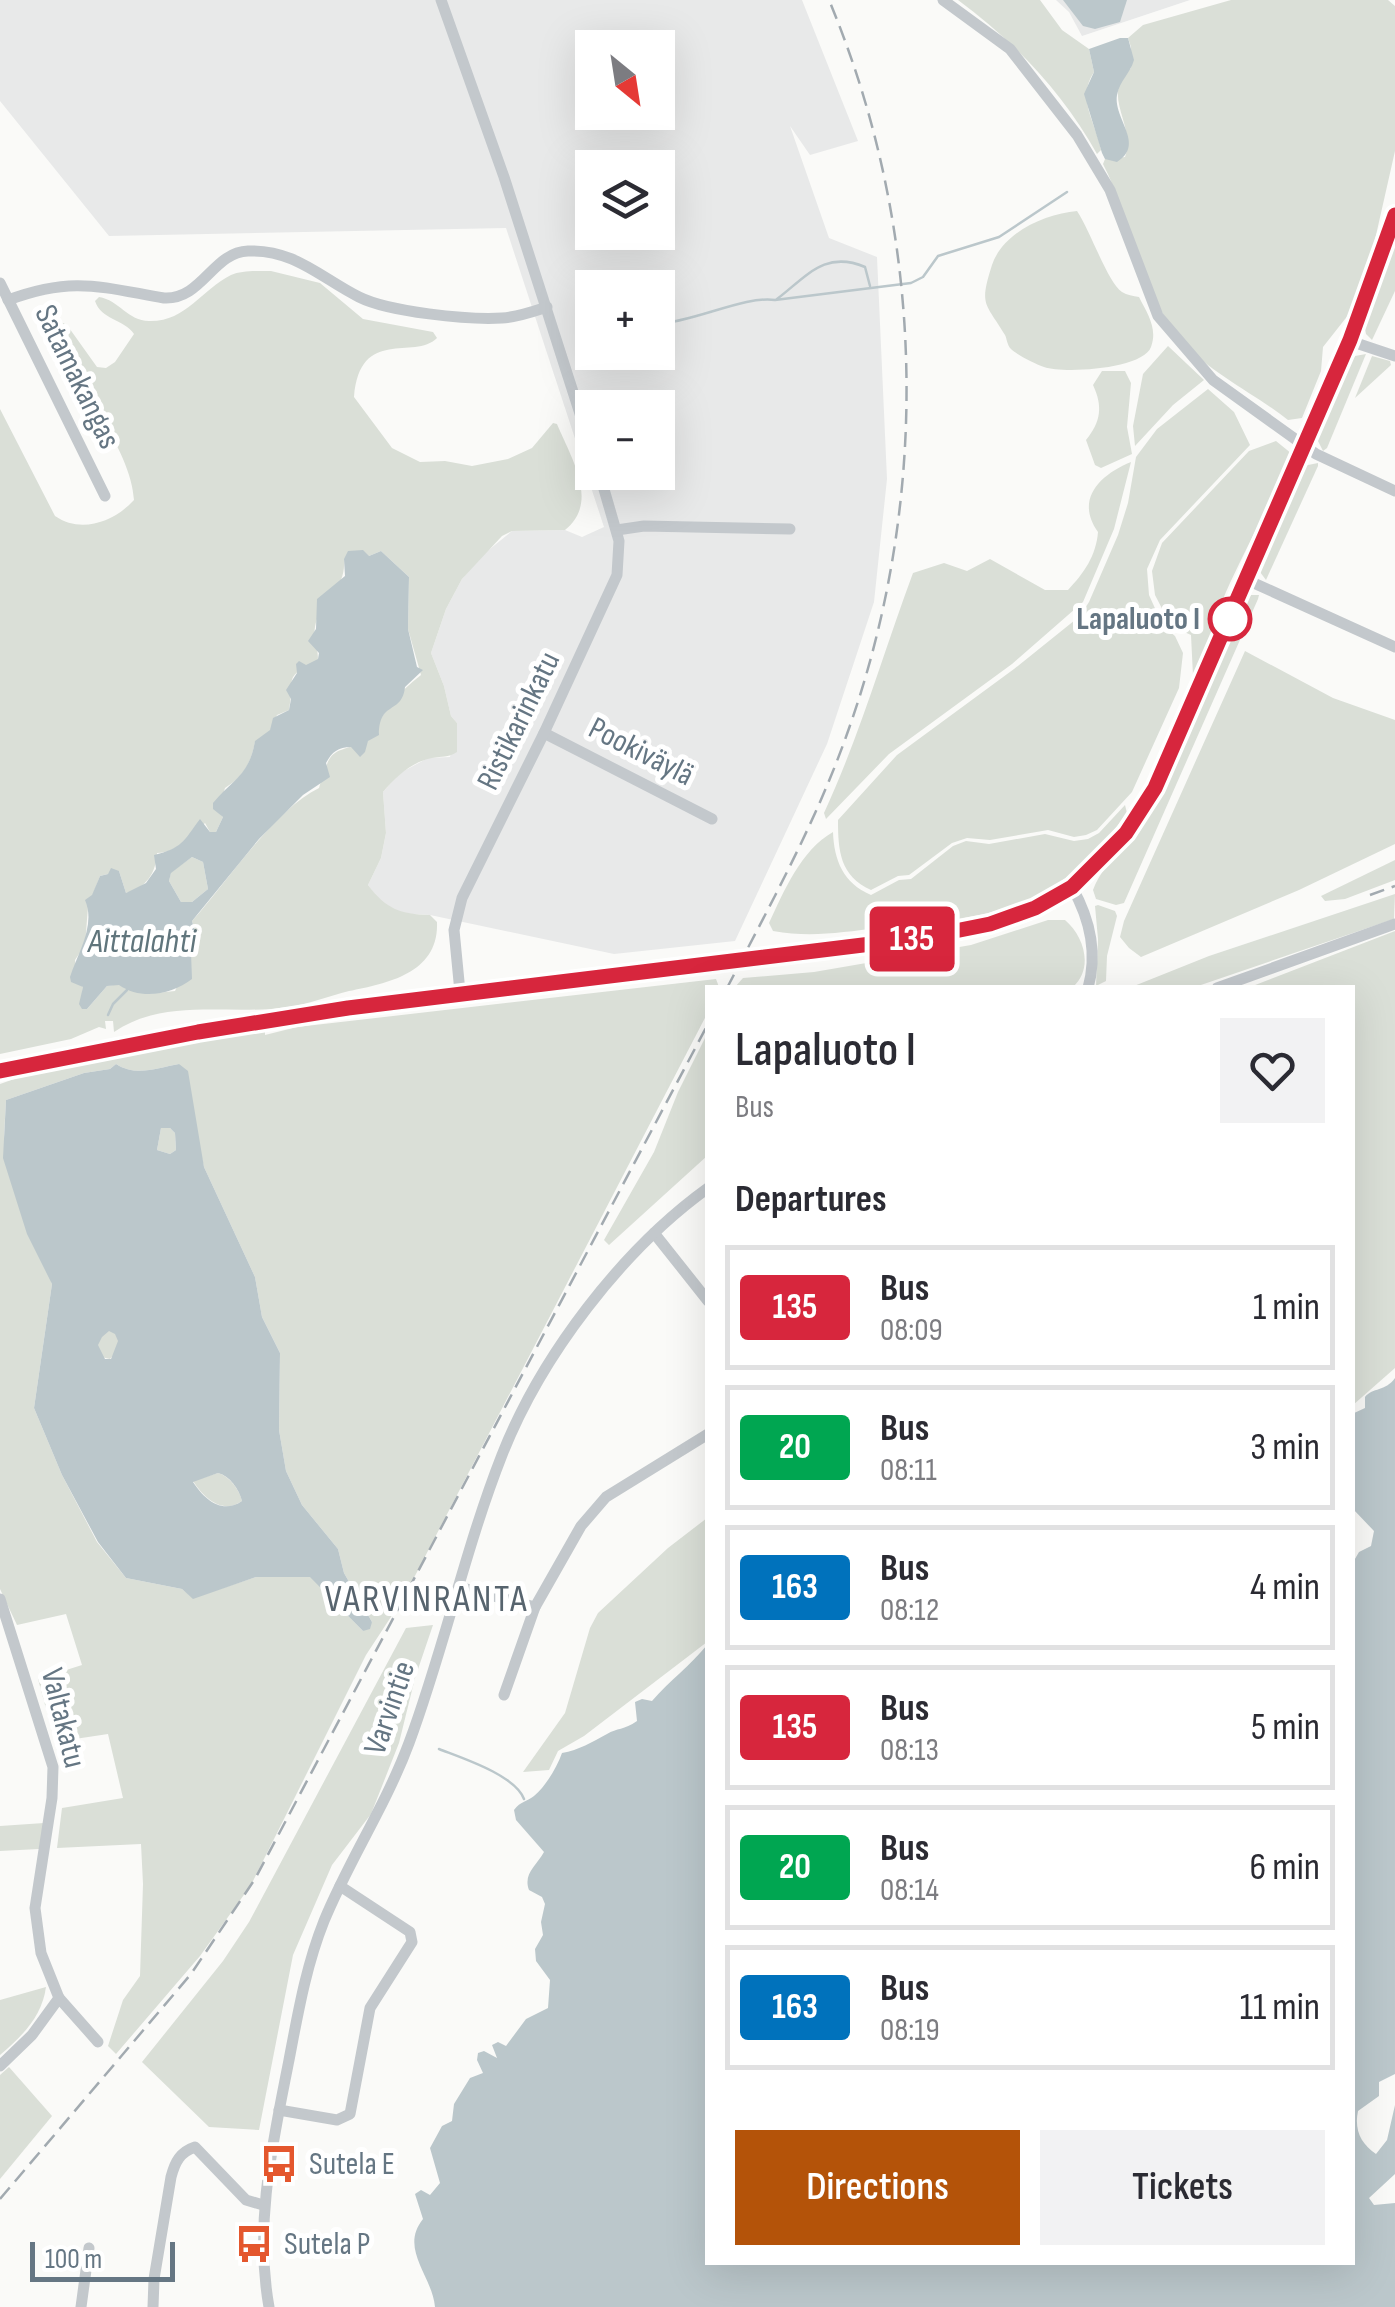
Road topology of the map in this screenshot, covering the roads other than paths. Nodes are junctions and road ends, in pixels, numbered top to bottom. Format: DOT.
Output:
graph roads {
  1 [pos="441,0"];
  2 [pos="943,0"];
  3 [pos="1395,215"];
  4 [pos="0,283"];
  5 [pos="8,300"];
  6 [pos="547,307"];
  7 [pos="1350,340"];
  8 [pos="1395,356"];
  9 [pos="575,396"];
  10 [pos="1304,447"];
  11 [pos="605,490"];
  12 [pos="1395,490"];
  13 [pos="105,496"];
  14 [pos="617,530"];
  15 [pos="790,530"];
  16 [pos="1247,580"];
  17 [pos="1395,647"];
  18 [pos="544,733"];
  19 [pos="712,819"];
  20 [pos="1072,887"];
  21 [pos="1395,924"];
  22 [pos="1089,985"];
  23 [pos="1224,985"];
  24 [pos="460,992"];
  25 [pos="0,1071"];
  26 [pos="705,1190"];
  27 [pos="654,1233"];
  28 [pos="705,1297"];
  29 [pos="705,1436"];
  30 [pos="460,1587"];
  31 [pos="0,1600"];
  32 [pos="535,1607"];
  33 [pos="504,1695"];
  34 [pos="340,1886"];
  35 [pos="59,1998"];
  36 [pos="98,2042"];
  37 [pos="0,2066"];
  38 [pos="279,2110"];
  39 [pos="263,2205"];
  40 [pos="88,2248"];
  41 [pos="81,2307"];
  42 [pos="153,2307"];
  43 [pos="269,2307"];
  1 -- 6 [label="street"];
  2 -- 10 [label="street"];
  3 -- 7 [label="street"];
  4 -- 5 [label="street, Satamakangas"];
  5 -- 6 [label="street"];
  5 -- 13 [label="street, Satamakangas"];
  6 -- 9 [label="street"];
  7 -- 8 [label="street"];
  7 -- 10 [label="street"];
  10 -- 12 [label="street"];
  10 -- 16 [label="street"];
  11 -- 14 [label="street, Ristikarinkatu"];
  14 -- 15 [label="street"];
  14 -- 18 [label="street, Ristikarinkatu"];
  16 -- 17 [label="street"];
  16 -- 20 [label="street"];
  18 -- 19 [label="street, Pookiväylä"];
  18 -- 24 [label="street, Ristikarinkatu"];
  20 -- 22 [label="street"];
  20 -- 24 [label="street, bridge"];
  21 -- 23 [label="street"];
  24 -- 25 [label="street"];
  26 -- 27 [label="street, Varvintie"];
  27 -- 28 [label="street"];
  27 -- 30 [label="street, Varvintie"];
  29 -- 32 [label="street"];
  30 -- 32 [label="street"];
  30 -- 34 [label="street, Varvintie"];
  31 -- 35 [label="street, Valtakatu"];
  32 -- 33 [label="street"];
  34 -- 38 [label="street, Varvintie"];
  34 -- 38 [label="street"];
  35 -- 36 [label="street"];
  35 -- 37 [label="street"];
  38 -- 39 [label="street, Varvintie"];
  39 -- 42 [label="street"];
  39 -- 43 [label="street, Varvintie"];
  40 -- 41 [label="street"];
}
